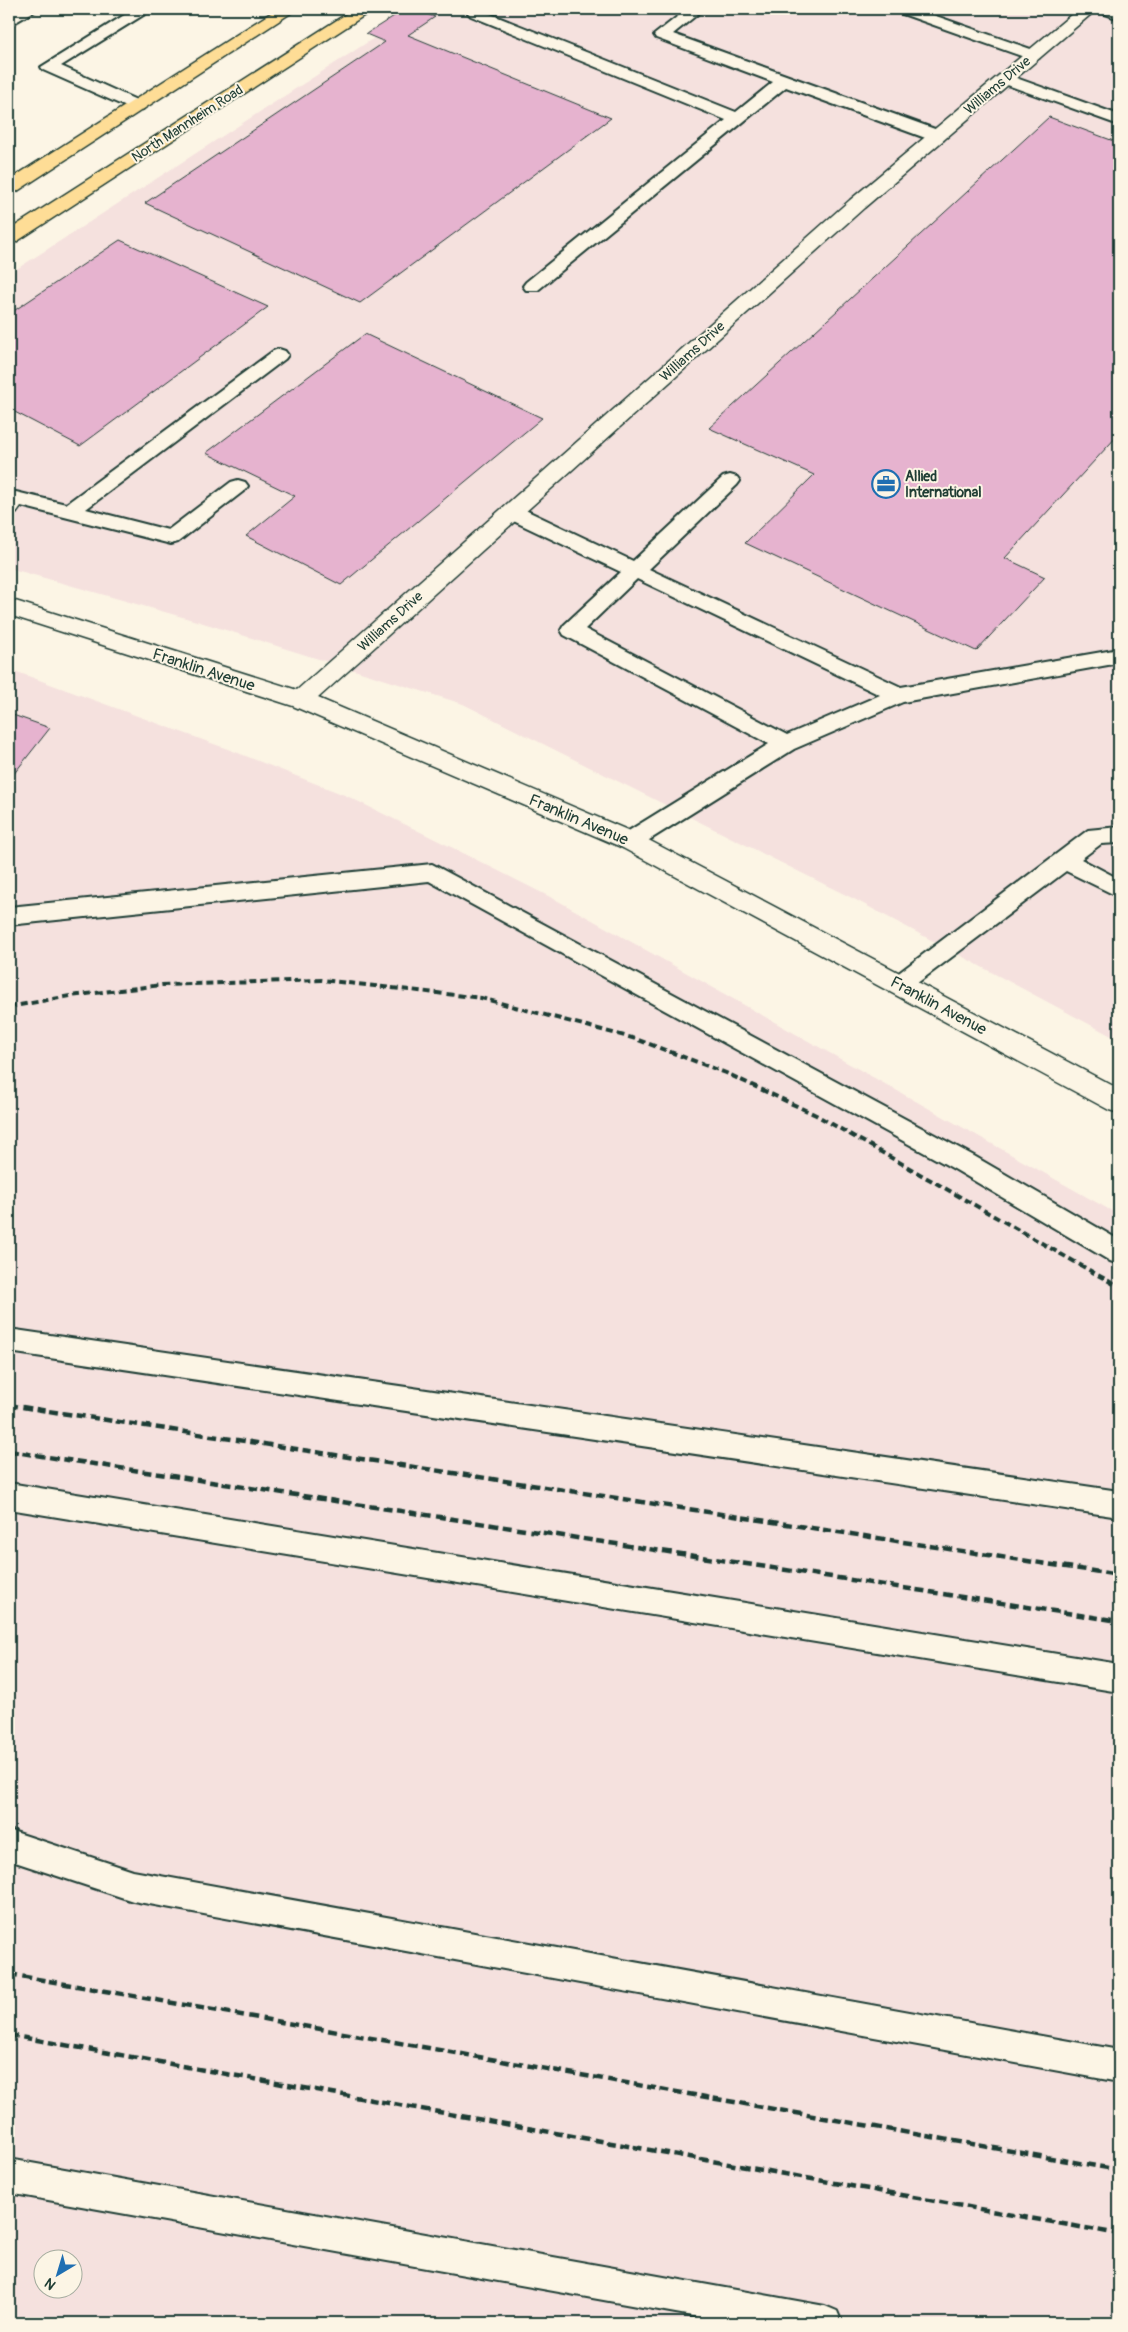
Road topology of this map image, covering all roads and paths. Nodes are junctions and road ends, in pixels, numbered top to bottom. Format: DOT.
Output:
graph roads {
  1 [pos="30,9"];
  2 [pos="145,9"];
  3 [pos="365,9"];
  4 [pos="696,9"];
  5 [pos="902,9"];
  6 [pos="1088,9"];
  7 [pos="1105,9"];
  8 [pos="281,10"];
  9 [pos="476,13"];
  10 [pos="1119,14"];
  11 [pos="9,21"];
  12 [pos="1033,55"];
  13 [pos="1005,79"];
  14 [pos="784,81"];
  15 [pos="137,106"];
  16 [pos="738,119"];
  17 [pos="1119,120"];
  18 [pos="937,136"];
  19 [pos="9,188"];
  20 [pos="9,238"];
  21 [pos="532,286"];
  22 [pos="279,355"];
  23 [pos="730,481"];
  24 [pos="238,486"];
  25 [pos="11,500"];
  26 [pos="70,512"];
  27 [pos="512,512"];
  28 [pos="636,571"];
  29 [pos="9,607"];
  30 [pos="1119,656"];
  31 [pos="899,695"];
  32 [pos="301,700"];
  33 [pos="786,744"];
  34 [pos="1119,836"];
  35 [pos="630,841"];
  36 [pos="1064,860"];
  37 [pos="1119,889"];
  38 [pos="9,916"];
  39 [pos="900,984"];
  40 [pos="1119,1102"];
  41 [pos="1119,1253"];
  42 [pos="9,1340"];
  43 [pos="9,1496"];
  44 [pos="1119,1504"];
  45 [pos="1119,1678"];
  46 [pos="9,1845"];
  47 [pos="1119,2066"];
  48 [pos="9,2176"];
  49 [pos="825,2323"];
  1 -- 11 [label="lane"];
  2 -- 15 [label="lane"];
  3 -- 20 [label="main road, North Mannheim Road"];
  4 -- 14 [label="lane"];
  5 -- 12 [label="lane"];
  6 -- 12 [label="main road, Williams Drive"];
  7 -- 10 [label="lane"];
  8 -- 15 [label="main road"];
  9 -- 16 [label="lane"];
  12 -- 13 [label="main road, Williams Drive"];
  13 -- 17 [label="lane"];
  13 -- 18 [label="main road, Williams Drive"];
  14 -- 16 [label="lane"];
  14 -- 18 [label="lane"];
  15 -- 19 [label="main road"];
  16 -- 21 [label="lane"];
  18 -- 27 [label="main road, Williams Drive"];
  22 -- 26 [label="lane"];
  23 -- 28 [label="lane"];
  24 -- 26 [label="lane"];
  25 -- 26 [label="lane"];
  27 -- 28 [label="lane"];
  27 -- 32 [label="main road, Williams Drive"];
  28 -- 31 [label="lane"];
  28 -- 33 [label="lane"];
  29 -- 32 [label="main road, Franklin Avenue"];
  30 -- 31 [label="lane"];
  31 -- 33 [label="lane"];
  32 -- 35 [label="main road, Franklin Avenue"];
  33 -- 35 [label="lane"];
  34 -- 36 [label="lane"];
  35 -- 39 [label="main road, Franklin Avenue"];
  36 -- 37 [label="lane"];
  36 -- 39 [label="lane"];
  38 -- 41 [label="lane"];
  39 -- 40 [label="main road, Franklin Avenue"];
  42 -- 44 [label="lane"];
  43 -- 45 [label="lane"];
  46 -- 47 [label="lane"];
  48 -- 49 [label="lane"];
}
